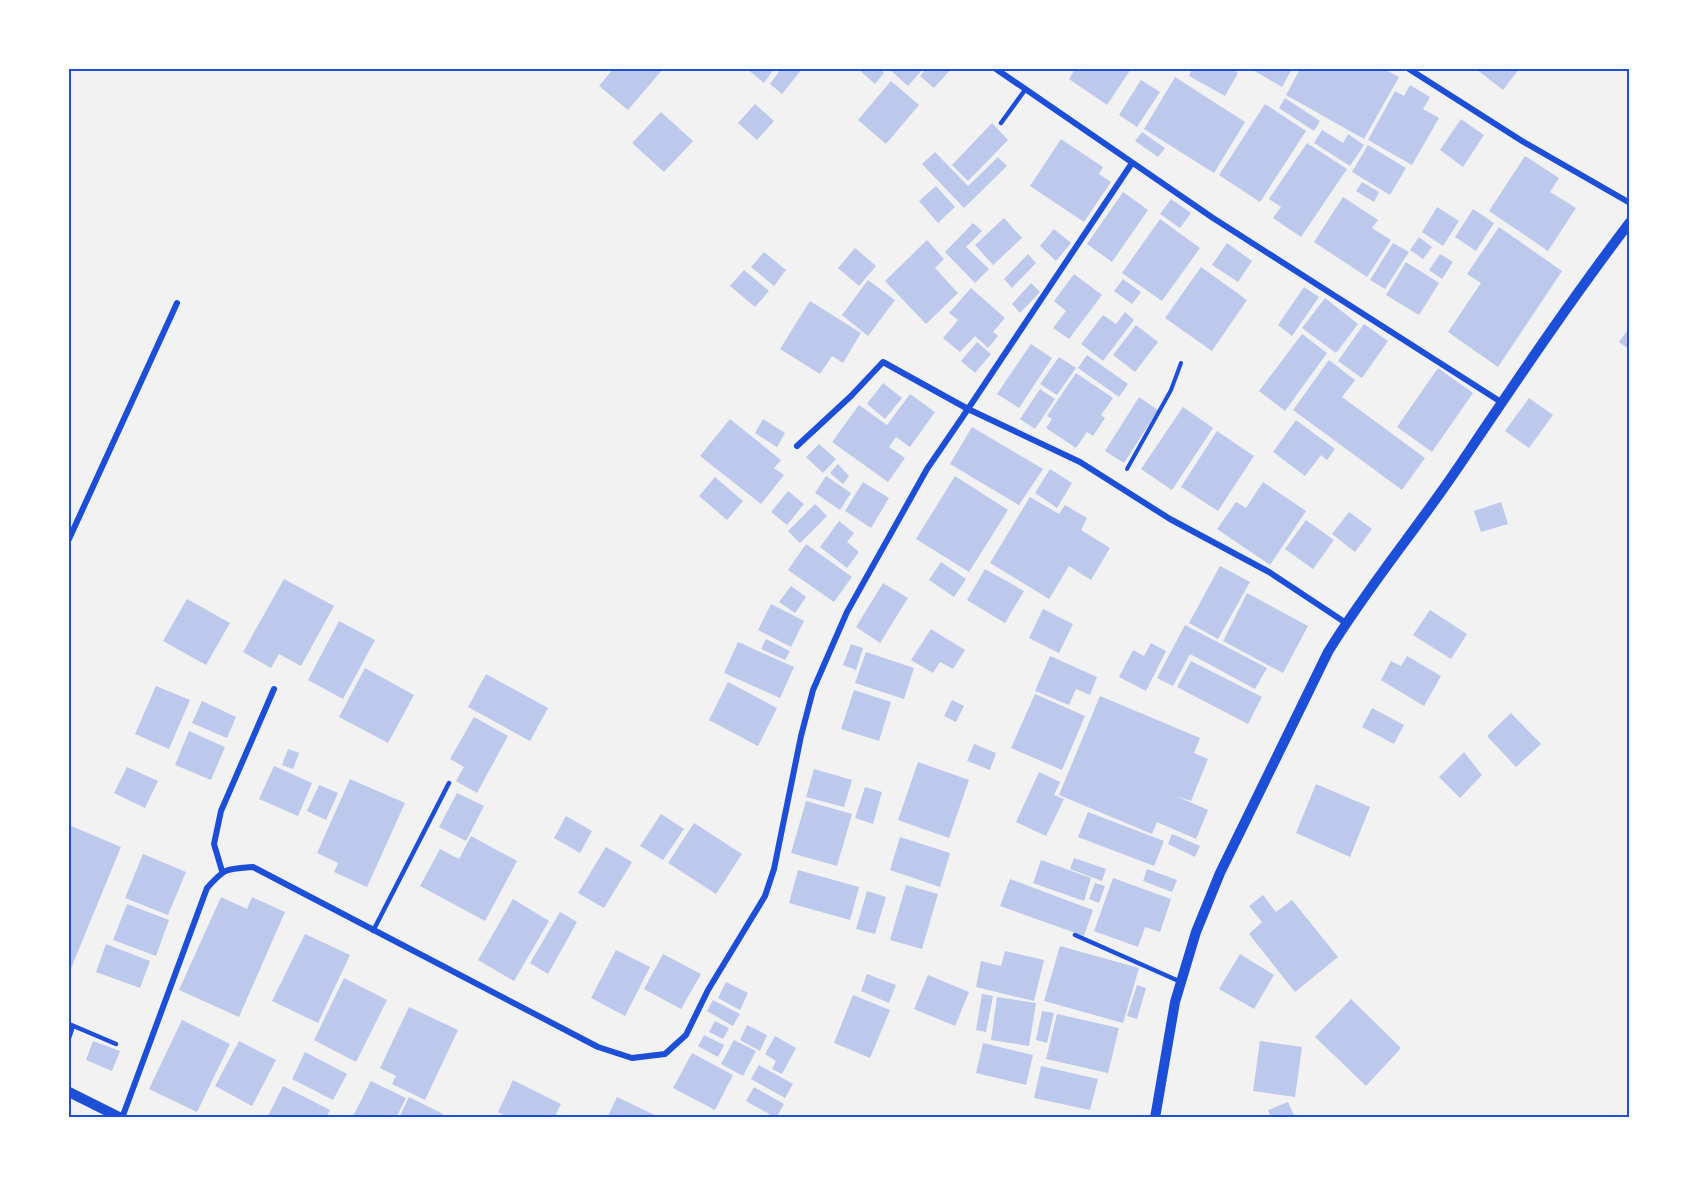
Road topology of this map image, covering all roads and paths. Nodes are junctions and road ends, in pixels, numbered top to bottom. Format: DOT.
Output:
graph roads {
  1 [pos="996,69"];
  2 [pos="1409,69"];
  3 [pos="1025,90"];
  4 [pos="1001,123"];
  5 [pos="1132,163"];
  6 [pos="1630,202"];
  7 [pos="1630,222"];
  8 [pos="177,303"];
  9 [pos="1181,363"];
  10 [pos="1501,402"];
  11 [pos="968,409"];
  12 [pos="797,446"];
  13 [pos="1118,486"];
  14 [pos="69,540"];
  15 [pos="1346,623"];
  16 [pos="274,689"];
  17 [pos="449,783"];
  18 [pos="222,871"];
  19 [pos="373,931"];
  20 [pos="1075,935"];
  21 [pos="1181,982"];
  22 [pos="71,1025"];
  23 [pos="69,1038"];
  24 [pos="116,1044"];
  25 [pos="69,1092"];
  26 [pos="122,1118"];
  27 [pos="1155,1118"];
  1 -- 3 [label="street"];
  2 -- 6 [label="street"];
  3 -- 4 [label="lane"];
  3 -- 5 [label="street"];
  5 -- 10 [label="street"];
  5 -- 11 [label="street"];
  7 -- 10 [label="street"];
  8 -- 14 [label="street"];
  9 -- 13 [label="path"];
  10 -- 15 [label="street"];
  11 -- 12 [label="street"];
  11 -- 13 [label="street"];
  11 -- 19 [label="street"];
  13 -- 15 [label="street"];
  15 -- 21 [label="street"];
  16 -- 18 [label="street"];
  17 -- 19 [label="lane"];
  18 -- 19 [label="street"];
  18 -- 26 [label="street"];
  20 -- 21 [label="lane"];
  21 -- 27 [label="street"];
  22 -- 23 [label="lane"];
  22 -- 24 [label="lane"];
  25 -- 26 [label="street"];
}
